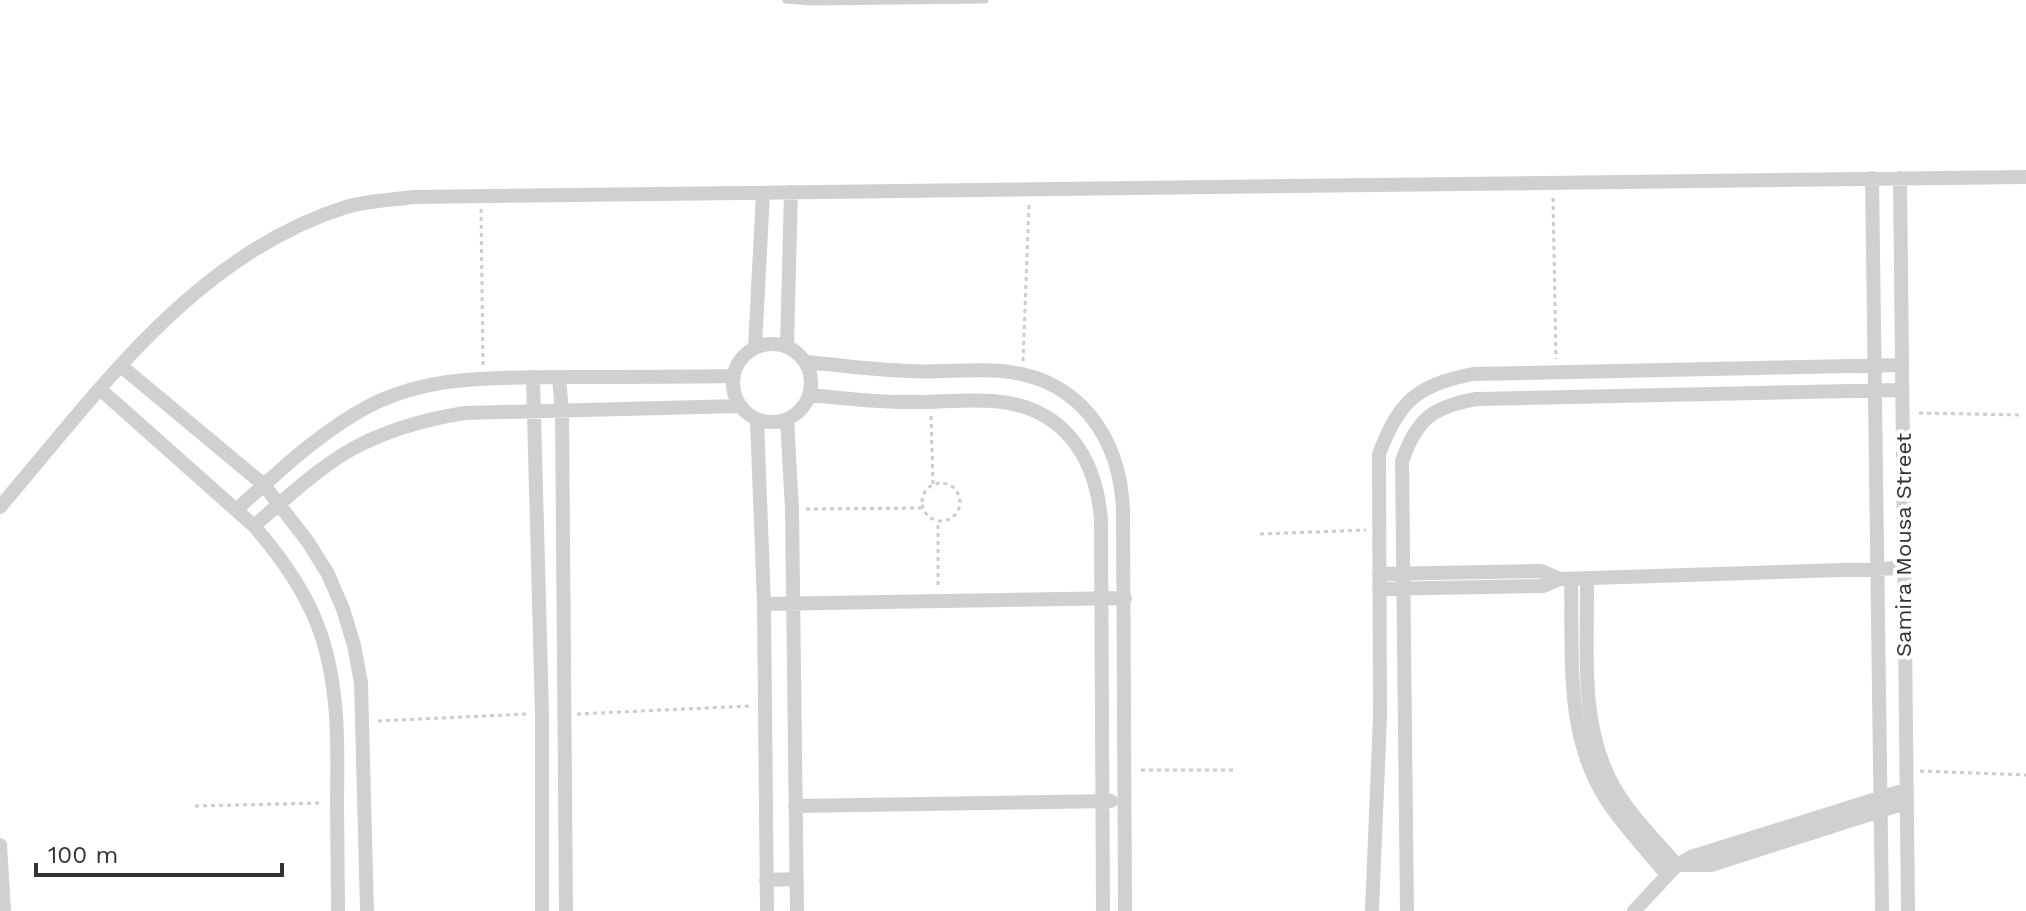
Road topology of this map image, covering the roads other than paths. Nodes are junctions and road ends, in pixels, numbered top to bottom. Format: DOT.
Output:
graph roads {
  1 [pos="786,0"];
  2 [pos="985,0"];
  3 [pos="2026,177"];
  4 [pos="1872,178"];
  5 [pos="1900,178"];
  6 [pos="791,192"];
  7 [pos="763,193"];
  8 [pos="787,346"];
  9 [pos="755,347"];
  10 [pos="805,362"];
  11 [pos="1902,365"];
  12 [pos="121,366"];
  13 [pos="1875,366"];
  14 [pos="733,376"];
  15 [pos="533,377"];
  16 [pos="559,377"];
  17 [pos="101,390"];
  18 [pos="1875,390"];
  19 [pos="1902,390"];
  20 [pos="809,395"];
  21 [pos="739,406"];
  22 [pos="535,412"];
  23 [pos="562,412"];
  24 [pos="787,419"];
  25 [pos="757,420"];
  26 [pos="264,485"];
  27 [pos="280,504"];
  28 [pos="0,507"];
  29 [pos="236,510"];
  30 [pos="254,526"];
  31 [pos="1904,568"];
  32 [pos="1878,569"];
  33 [pos="1572,579"];
  34 [pos="1402,581"];
  35 [pos="1379,582"];
  36 [pos="1125,598"];
  37 [pos="1102,599"];
  38 [pos="793,603"];
  39 [pos="764,604"];
  40 [pos="1905,796"];
  41 [pos="1103,801"];
  42 [pos="1125,801"];
  43 [pos="1880,805"];
  44 [pos="795,806"];
  45 [pos="0,845"];
  46 [pos="1672,870"];
  47 [pos="796,879"];
  48 [pos="766,880"];
  49 [pos="4,911"];
  50 [pos="338,911"];
  51 [pos="367,911"];
  52 [pos="542,911"];
  53 [pos="566,911"];
  54 [pos="767,911"];
  55 [pos="797,911"];
  56 [pos="1103,911"];
  57 [pos="1125,911"];
  58 [pos="1372,911"];
  59 [pos="1407,911"];
  60 [pos="1634,911"];
  61 [pos="1882,911"];
  62 [pos="1908,911"];
  1 -- 2 [label="lane"];
  3 -- 5 [label="street"];
  4 -- 5 [label="street"];
  4 -- 6 [label="street"];
  4 -- 13 [label="street, Samira Mousa Street"];
  5 -- 11 [label="street, Samira Mousa Street"];
  6 -- 7 [label="street"];
  6 -- 8 [label="street"];
  7 -- 9 [label="street"];
  7 -- 12 [label="street"];
  8 -- 9 [label="street"];
  8 -- 10 [label="street"];
  9 -- 14 [label="street"];
  10 -- 20 [label="street"];
  10 -- 36 [label="street"];
  11 -- 13 [label="street"];
  11 -- 19 [label="street, Samira Mousa Street"];
  12 -- 17 [label="street"];
  12 -- 26 [label="street"];
  13 -- 18 [label="street, Samira Mousa Street"];
  13 -- 35 [label="street"];
  14 -- 16 [label="street"];
  14 -- 21 [label="street"];
  15 -- 16 [label="street"];
  15 -- 22 [label="street"];
  15 -- 26 [label="street"];
  16 -- 23 [label="street"];
  17 -- 28 [label="street"];
  17 -- 29 [label="street"];
  18 -- 19 [label="street"];
  18 -- 32 [label="street, Samira Mousa Street"];
  18 -- 34 [label="street"];
  19 -- 31 [label="street, Samira Mousa Street"];
  20 -- 24 [label="street"];
  20 -- 37 [label="street"];
  21 -- 23 [label="street"];
  21 -- 25 [label="street"];
  22 -- 23 [label="street"];
  22 -- 27 [label="street"];
  22 -- 52 [label="street"];
  23 -- 53 [label="street"];
  24 -- 25 [label="street"];
  24 -- 38 [label="street"];
  25 -- 39 [label="street"];
  26 -- 27 [label="street"];
  26 -- 29 [label="street"];
  27 -- 30 [label="street"];
  27 -- 51 [label="street"];
  29 -- 30 [label="street"];
  30 -- 50 [label="street"];
  31 -- 32 [label="street"];
  31 -- 40 [label="street, Samira Mousa Street"];
  32 -- 33 [label="street"];
  32 -- 43 [label="street, Samira Mousa Street"];
  33 -- 34 [label="street"];
  33 -- 46 [label="street"];
  34 -- 35 [label="street"];
  34 -- 59 [label="street"];
  35 -- 58 [label="street"];
  36 -- 37 [label="street"];
  36 -- 42 [label="street"];
  37 -- 38 [label="street"];
  37 -- 41 [label="street"];
  38 -- 39 [label="street"];
  38 -- 44 [label="street"];
  39 -- 48 [label="street"];
  40 -- 43 [label="street"];
  40 -- 62 [label="street, Samira Mousa Street"];
  41 -- 42 [label="street"];
  41 -- 44 [label="street"];
  41 -- 56 [label="street"];
  42 -- 57 [label="street"];
  43 -- 46 [label="street"];
  43 -- 61 [label="street, Samira Mousa Street"];
  44 -- 47 [label="street"];
  45 -- 49 [label="street"];
  46 -- 60 [label="street"];
  47 -- 48 [label="street"];
  47 -- 55 [label="street"];
  48 -- 54 [label="street"];
}
